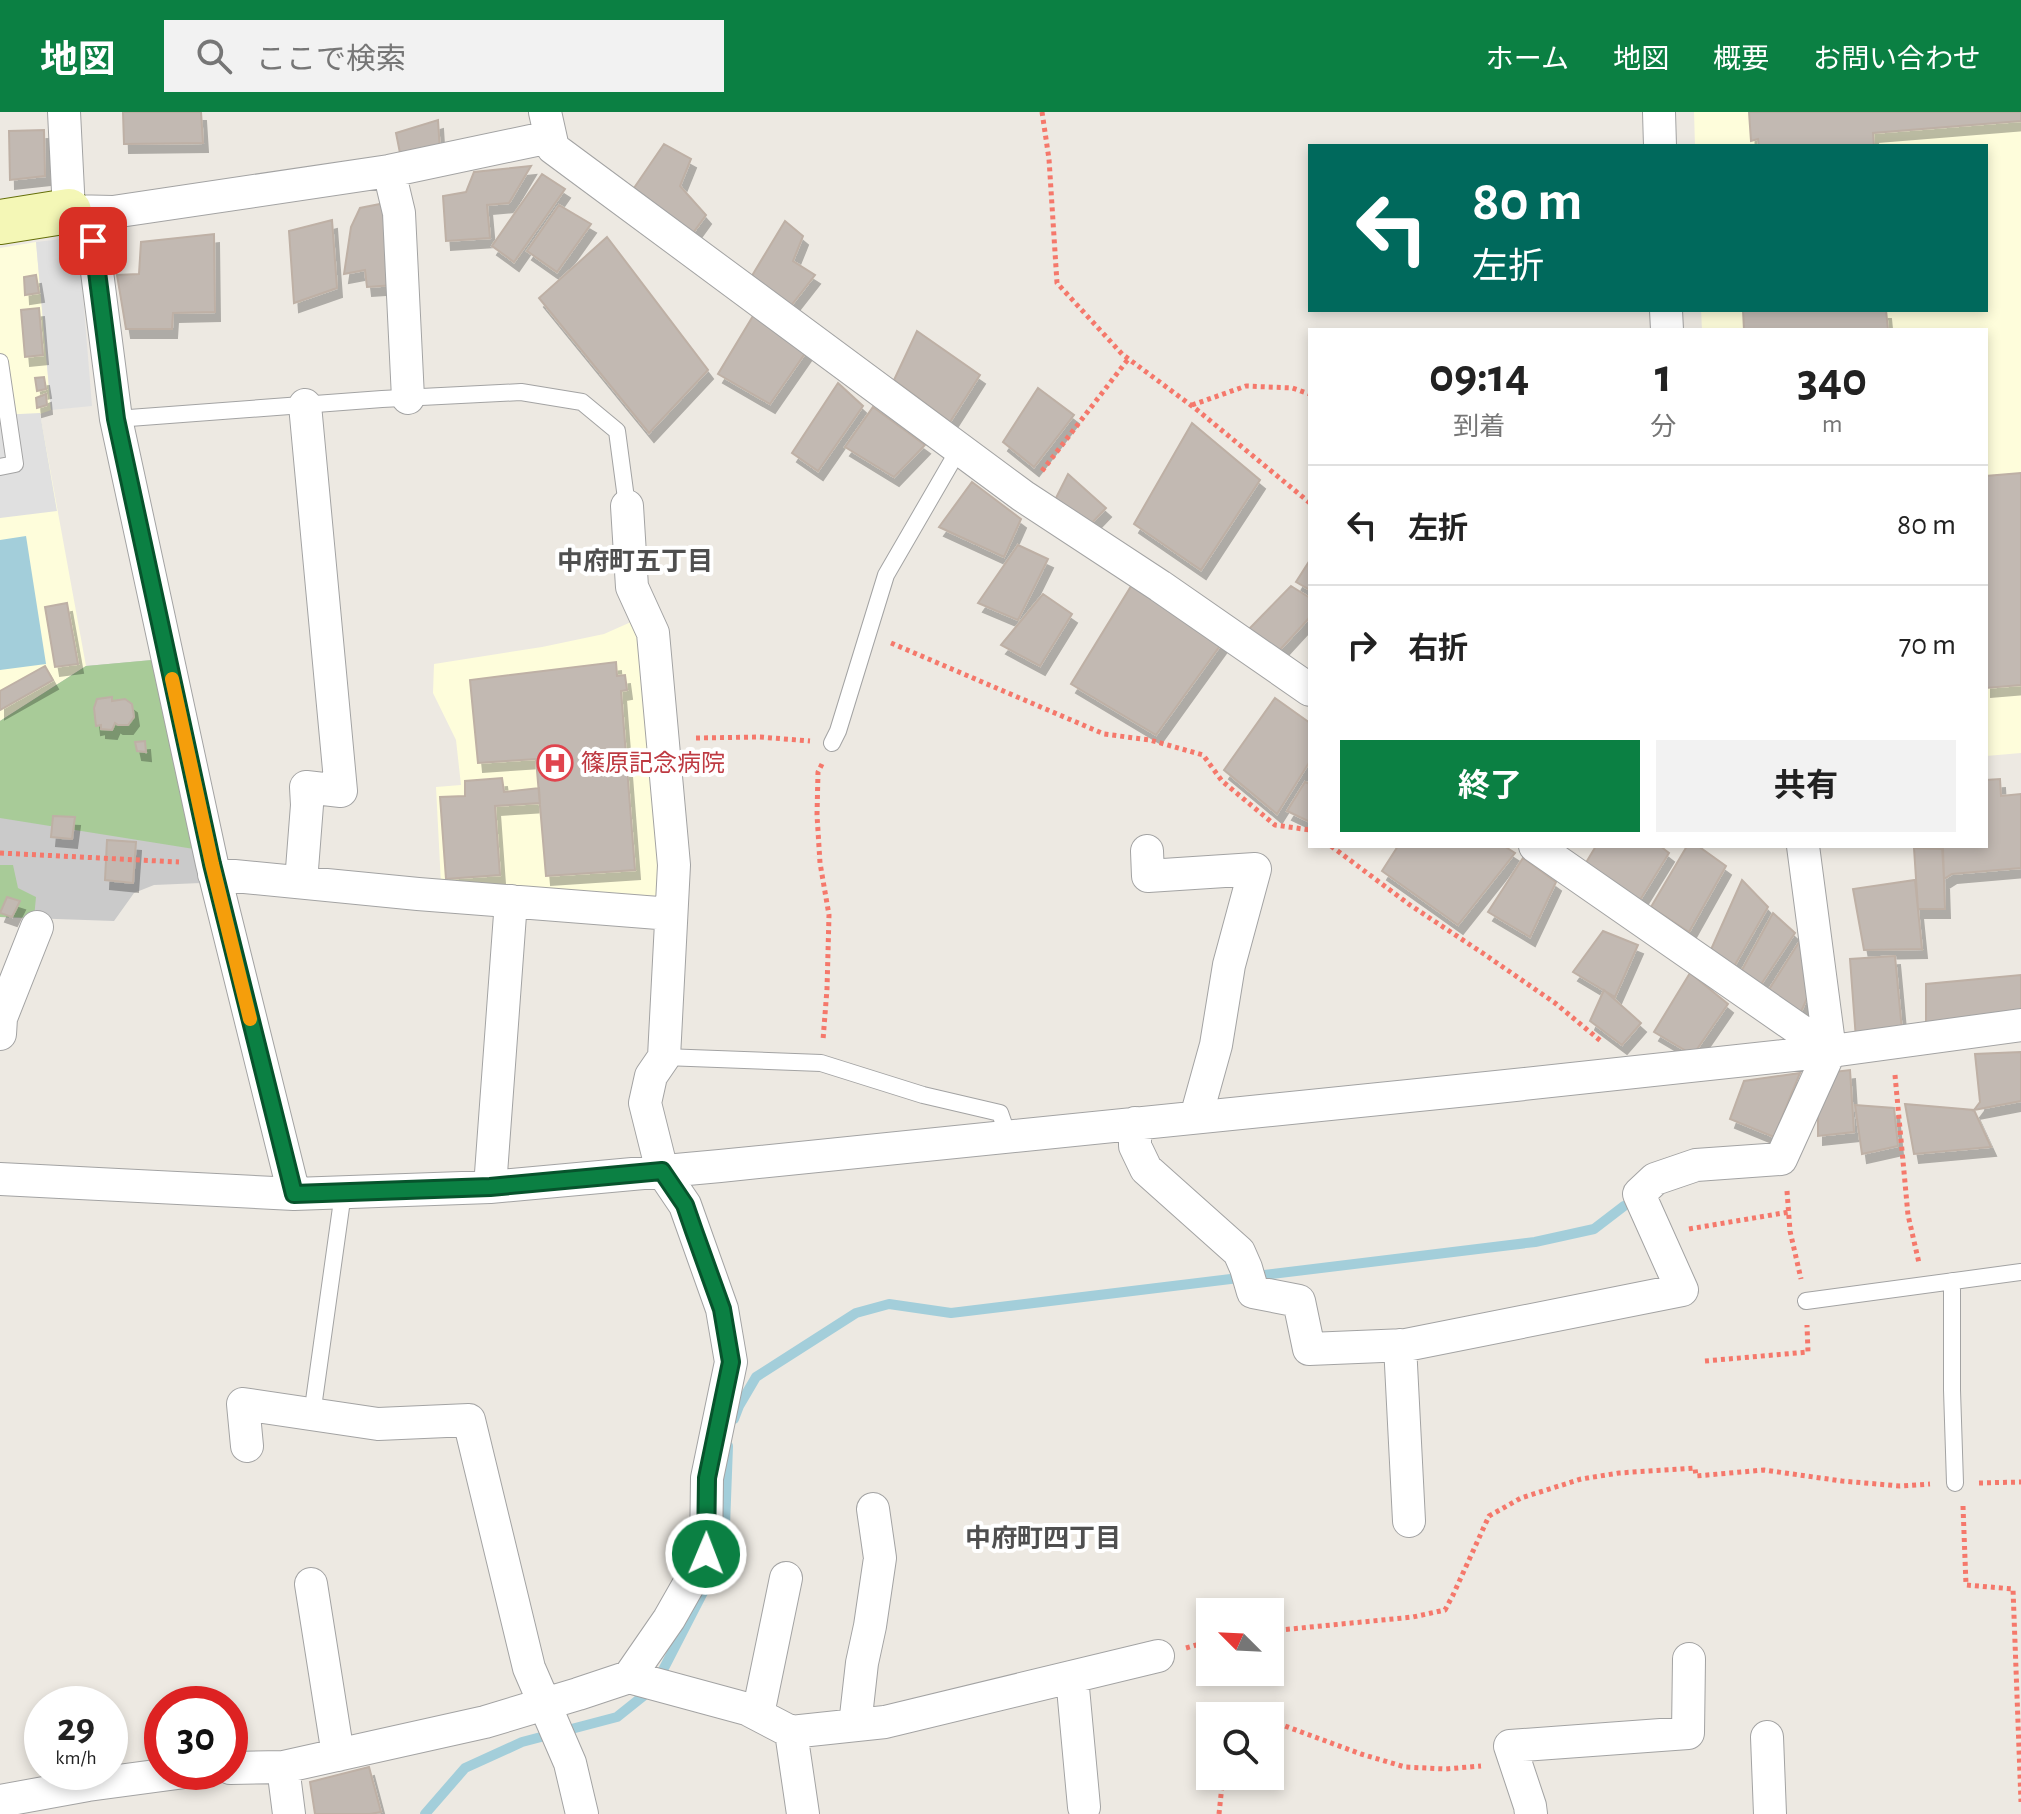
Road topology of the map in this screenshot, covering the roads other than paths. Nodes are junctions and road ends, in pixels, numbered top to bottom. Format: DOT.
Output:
graph roads {
  1 [pos="64,112"];
  2 [pos="1659,112"];
  3 [pos="548,125"];
  4 [pos="1660,144"];
  5 [pos="389,171"];
  6 [pos="69,211"];
  7 [pos="0,222"];
  8 [pos="0,362"];
  9 [pos="408,398"];
  10 [pos="305,405"];
  11 [pos="116,419"];
  12 [pos="959,449"];
  13 [pos="0,467"];
  14 [pos="627,506"];
  15 [pos="1308,689"];
  16 [pos="832,743"];
  17 [pos="1538,848"];
  18 [pos="1803,848"];
  19 [pos="1147,851"];
  20 [pos="213,869"];
  21 [pos="301,882"];
  22 [pos="511,901"];
  23 [pos="671,914"];
  24 [pos="37,927"];
  25 [pos="2021,1025"];
  26 [pos="0,1034"];
  27 [pos="1830,1051"];
  28 [pos="664,1057"];
  29 [pos="1196,1117"];
  30 [pos="1135,1123"];
  31 [pos="1008,1136"];
  32 [pos="662,1171"];
  33 [pos="0,1179"];
  34 [pos="490,1187"];
  35 [pos="343,1193"];
  36 [pos="294,1194"];
  37 [pos="2021,1272"];
  38 [pos="1952,1281"];
  39 [pos="1806,1301"];
  40 [pos="1400,1345"];
  41 [pos="312,1415"];
  42 [pos="247,1446"];
  43 [pos="1958,1483"];
  44 [pos="873,1509"];
  45 [pos="1409,1521"];
  46 [pos="786,1578"];
  47 [pos="311,1584"];
  48 [pos="1158,1656"];
  49 [pos="1689,1659"];
  50 [pos="1072,1677"];
  51 [pos="644,1681"];
  52 [pos="758,1714"];
  53 [pos="551,1718"];
  54 [pos="855,1725"];
  55 [pos="791,1732"];
  56 [pos="1767,1737"];
  57 [pos="338,1755"];
  58 [pos="283,1767"];
  59 [pos="248,1768"];
  60 [pos="144,1777"];
  61 [pos="0,1801"];
  62 [pos="1084,1807"];
  63 [pos="289,1814"];
  64 [pos="582,1814"];
  65 [pos="803,1814"];
  66 [pos="1531,1814"];
  67 [pos="1770,1814"];
  1 -- 6 [label="street"];
  2 -- 4 [label="street"];
  3 -- 5 [label="street"];
  3 -- 12 [label="street"];
  5 -- 6 [label="street"];
  5 -- 9 [label="street"];
  6 -- 7 [label="street"];
  6 -- 11 [label="street"];
  8 -- 13 [label="lane"];
  9 -- 10 [label="lane"];
  9 -- 14 [label="lane"];
  10 -- 11 [label="lane"];
  10 -- 21 [label="street"];
  11 -- 20 [label="street"];
  12 -- 15 [label="street"];
  12 -- 16 [label="lane"];
  14 -- 23 [label="street"];
  17 -- 27 [label="street"];
  18 -- 27 [label="street"];
  19 -- 29 [label="street"];
  20 -- 21 [label="street"];
  20 -- 36 [label="street"];
  21 -- 22 [label="street"];
  22 -- 23 [label="street"];
  22 -- 34 [label="street"];
  23 -- 28 [label="street"];
  24 -- 26 [label="street"];
  25 -- 27 [label="street"];
  27 -- 29 [label="street"];
  27 -- 40 [label="street"];
  28 -- 31 [label="lane"];
  28 -- 32 [label="street"];
  29 -- 30 [label="street"];
  30 -- 31 [label="street"];
  30 -- 40 [label="street"];
  31 -- 32 [label="street"];
  32 -- 34 [label="street"];
  32 -- 51 [label="street"];
  33 -- 36 [label="street"];
  34 -- 35 [label="street"];
  35 -- 36 [label="street"];
  35 -- 41 [label="lane"];
  37 -- 38 [label="lane"];
  38 -- 39 [label="lane"];
  38 -- 43 [label="lane"];
  40 -- 45 [label="street"];
  41 -- 42 [label="street"];
  41 -- 53 [label="street"];
  44 -- 54 [label="street"];
  46 -- 52 [label="street"];
  47 -- 57 [label="street"];
  48 -- 50 [label="street"];
  49 -- 66 [label="street"];
  50 -- 54 [label="street"];
  50 -- 62 [label="street"];
  51 -- 52 [label="street"];
  51 -- 53 [label="street"];
  52 -- 55 [label="street"];
  53 -- 57 [label="street"];
  53 -- 64 [label="street"];
  54 -- 55 [label="street"];
  55 -- 65 [label="street"];
  56 -- 67 [label="street"];
  57 -- 58 [label="street"];
  58 -- 59 [label="street"];
  58 -- 63 [label="street"];
  60 -- 61 [label="street"];
}
